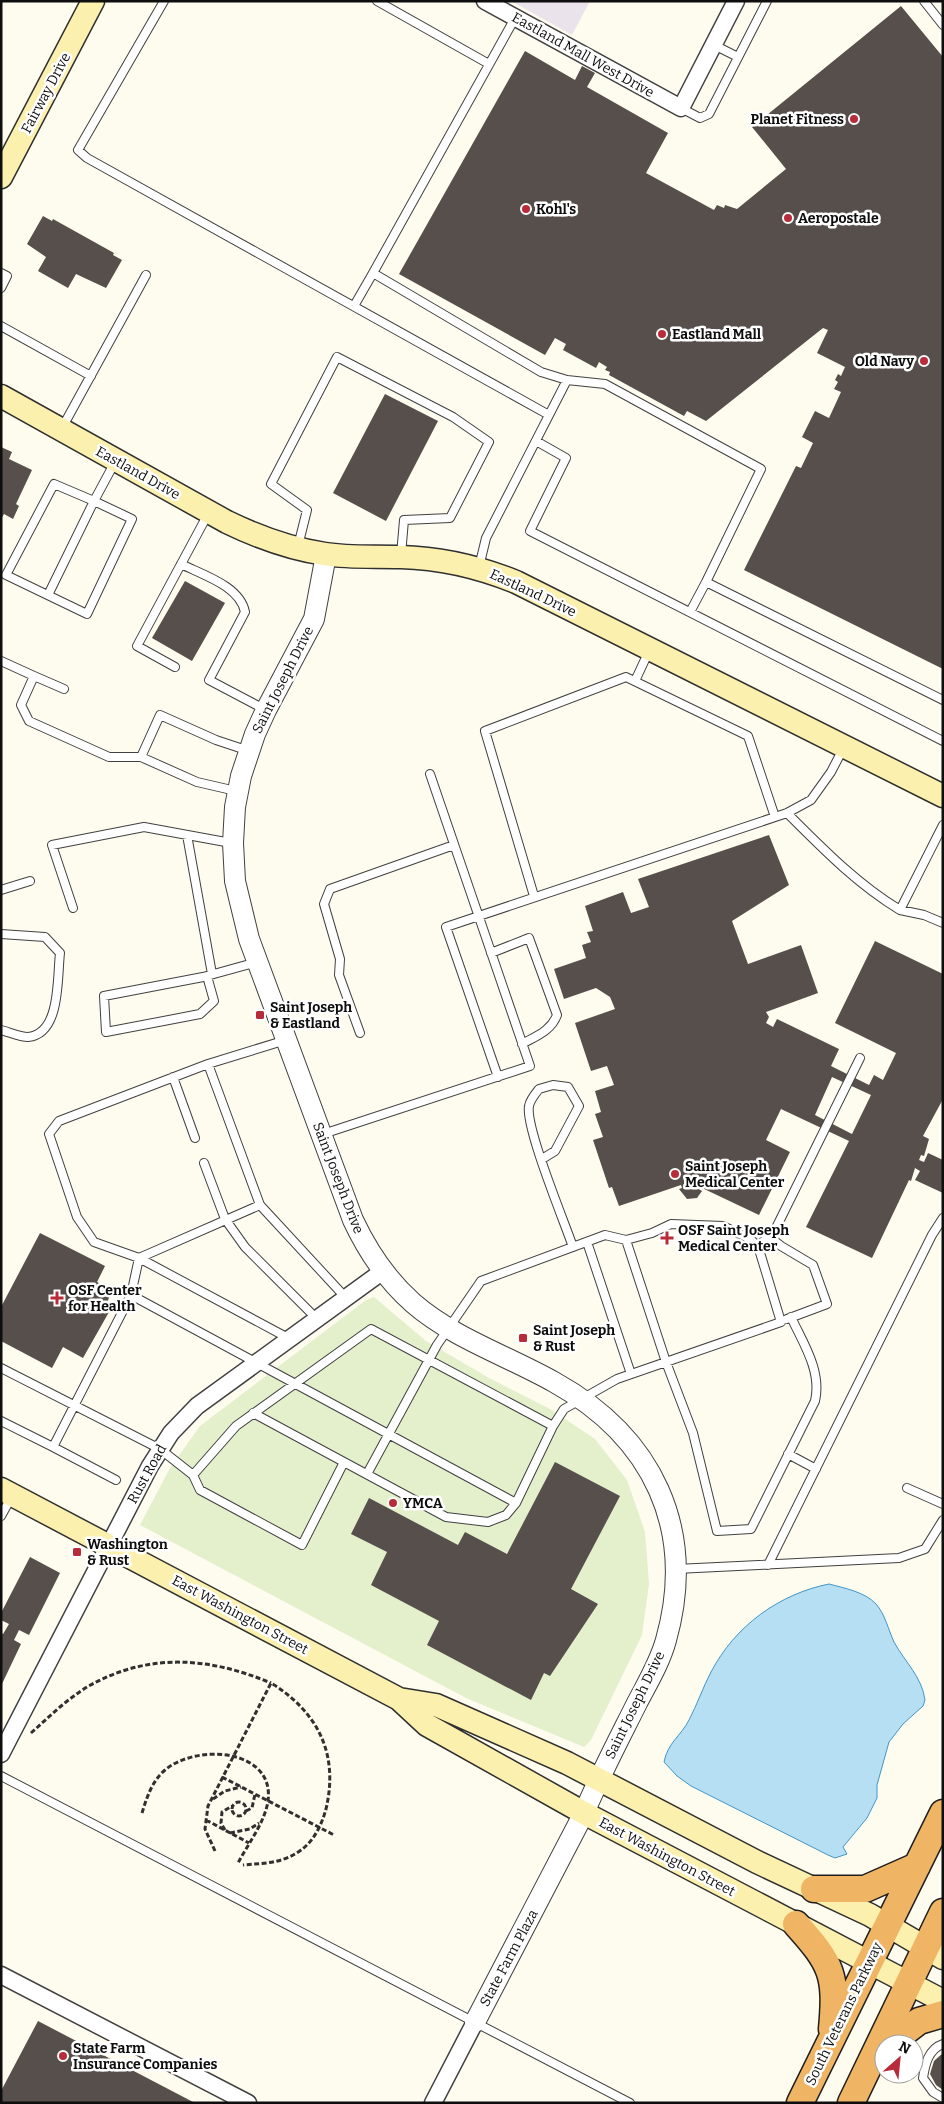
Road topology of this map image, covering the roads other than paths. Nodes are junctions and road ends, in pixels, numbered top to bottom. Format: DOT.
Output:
graph roads {
  1 [pos="164,1"];
  2 [pos="377,1"];
  3 [pos="486,1"];
  4 [pos="736,1"];
  5 [pos="767,1"];
  6 [pos="924,1"];
  7 [pos="93,4"];
  8 [pos="515,18"];
  9 [pos="943,25"];
  10 [pos="714,45"];
  11 [pos="738,58"];
  12 [pos="489,64"];
  13 [pos="681,108"];
  14 [pos="1,177"];
  15 [pos="1,273"];
  16 [pos="372,273"];
  17 [pos="146,275"];
  18 [pos="1,288"];
  19 [pos="354,306"];
  20 [pos="1,326"];
  21 [pos="91,376"];
  22 [pos="567,380"];
  23 [pos="1,396"];
  24 [pos="549,415"];
  25 [pos="61,430"];
  26 [pos="536,441"];
  27 [pos="116,460"];
  28 [pos="94,501"];
  29 [pos="209,512"];
  30 [pos="297,549"];
  31 [pos="326,554"];
  32 [pos="401,556"];
  33 [pos="181,564"];
  34 [pos="479,569"];
  35 [pos="706,582"];
  36 [pos="48,596"];
  37 [pos="690,612"];
  38 [pos="650,649"];
  39 [pos="1,661"];
  40 [pos="175,667"];
  41 [pos="34,676"];
  42 [pos="635,681"];
  43 [pos="64,689"];
  44 [pos="943,700"];
  45 [pos="266,710"];
  46 [pos="943,741"];
  47 [pos="844,747"];
  48 [pos="249,751"];
  49 [pos="142,757"];
  50 [pos="430,774"];
  51 [pos="238,792"];
  52 [pos="943,796"];
  53 [pos="787,812"];
  54 [pos="775,817"];
  55 [pos="943,826"];
  56 [pos="187,835"];
  57 [pos="233,843"];
  58 [pos="454,845"];
  59 [pos="30,880"];
  60 [pos="1,890"];
  61 [pos="534,896"];
  62 [pos="73,908"];
  63 [pos="900,910"];
  64 [pos="478,915"];
  65 [pos="943,923"];
  66 [pos="1,934"];
  67 [pos="491,953"];
  68 [pos="257,962"];
  69 [pos="210,975"];
  70 [pos="1,1030"];
  71 [pos="360,1033"];
  72 [pos="286,1040"];
  73 [pos="522,1044"];
  74 [pos="860,1058"];
  75 [pos="208,1064"];
  76 [pos="498,1077"];
  77 [pos="173,1078"];
  78 [pos="321,1134"];
  79 [pos="195,1138"];
  80 [pos="542,1159"];
  81 [pos="204,1163"];
  82 [pos="260,1205"];
  83 [pos="225,1218"];
  84 [pos="943,1218"];
  85 [pos="768,1236"];
  86 [pos="626,1240"];
  87 [pos="587,1242"];
  88 [pos="758,1246"];
  89 [pos="573,1247"];
  90 [pos="139,1258"];
  91 [pos="383,1271"];
  92 [pos="131,1295"];
  93 [pos="346,1298"];
  94 [pos="791,1317"];
  95 [pos="317,1319"];
  96 [pos="781,1322"];
  97 [pos="450,1328"];
  98 [pos="290,1339"];
  99 [pos="429,1360"];
  100 [pos="666,1362"];
  101 [pos="256,1363"];
  102 [pos="1,1368"];
  103 [pos="631,1374"];
  104 [pos="294,1383"];
  105 [pos="582,1398"];
  106 [pos="75,1405"];
  107 [pos="254,1413"];
  108 [pos="1,1422"];
  109 [pos="553,1426"];
  110 [pos="389,1434"];
  111 [pos="53,1448"];
  112 [pos="160,1450"];
  113 [pos="788,1454"];
  114 [pos="344,1462"];
  115 [pos="816,1468"];
  116 [pos="367,1474"];
  117 [pos="193,1475"];
  118 [pos="116,1480"];
  119 [pos="907,1488"];
  120 [pos="7,1492"];
  121 [pos="516,1503"];
  122 [pos="943,1504"];
  123 [pos="1,1516"];
  124 [pos="943,1520"];
  125 [pos="110,1546"];
  126 [pos="768,1565"];
  127 [pos="676,1569"];
  128 [pos="399,1699"];
  129 [pos="1,1754"];
  130 [pos="1,1776"];
  131 [pos="598,1779"];
  132 [pos="584,1813"];
  133 [pos="943,1813"];
  134 [pos="917,1866"];
  135 [pos="814,1889"];
  136 [pos="943,1912"];
  137 [pos="796,1924"];
  138 [pos="888,1926"];
  139 [pos="934,1953"];
  140 [pos="870,1962"];
  141 [pos="1,1974"];
  142 [pos="908,1982"];
  143 [pos="943,2001"];
  144 [pos="943,2014"];
  145 [pos="475,2022"];
  146 [pos="888,2034"];
  147 [pos="903,2034"];
  148 [pos="831,2039"];
  149 [pos="943,2044"];
  150 [pos="874,2063"];
  151 [pos="943,2098"];
  152 [pos="240,2101"];
  153 [pos="434,2103"];
  154 [pos="630,2103"];
  155 [pos="800,2103"];
  156 [pos="850,2103"];
  1 -- 19 [label="lane"];
  2 -- 12 [label="lane"];
  3 -- 8 [label="street, Eastland Mall West Drive"];
  4 -- 10 [label="street"];
  5 -- 11 [label="lane"];
  6 -- 9 [label="lane"];
  7 -- 14 [label="main road, Fairway Drive"];
  8 -- 12 [label="lane"];
  8 -- 13 [label="street, Eastland Mall West Drive"];
  10 -- 11 [label="lane"];
  10 -- 13 [label="street"];
  11 -- 13 [label="lane"];
  12 -- 16 [label="lane"];
  15 -- 18 [label="lane"];
  16 -- 19 [label="lane"];
  16 -- 22 [label="lane"];
  17 -- 21 [label="lane"];
  19 -- 24 [label="lane"];
  20 -- 21 [label="lane"];
  21 -- 25 [label="lane"];
  22 -- 24 [label="lane"];
  22 -- 35 [label="lane"];
  23 -- 25 [label="main road, Eastland Drive"];
  24 -- 26 [label="lane"];
  25 -- 27 [label="main road, Eastland Drive"];
  26 -- 34 [label="lane"];
  26 -- 37 [label="lane"];
  27 -- 28 [label="lane"];
  27 -- 29 [label="main road, Eastland Drive"];
  28 -- 36 [label="lane"];
  28 -- 36 [label="lane"];
  28 -- 36 [label="lane"];
  29 -- 30 [label="main road, Eastland Drive"];
  29 -- 33 [label="lane"];
  30 -- 31 [label="main road, Eastland Drive"];
  30 -- 32 [label="lane"];
  31 -- 32 [label="main road, Eastland Drive"];
  31 -- 45 [label="street, Saint Joseph Drive"];
  32 -- 34 [label="main road, Eastland Drive"];
  33 -- 40 [label="lane"];
  33 -- 45 [label="lane"];
  34 -- 38 [label="main road, Eastland Drive"];
  35 -- 37 [label="lane"];
  35 -- 44 [label="lane"];
  37 -- 46 [label="lane"];
  38 -- 42 [label="lane"];
  38 -- 47 [label="main road, Eastland Drive"];
  39 -- 41 [label="lane"];
  41 -- 43 [label="lane"];
  41 -- 49 [label="lane"];
  42 -- 54 [label="lane"];
  42 -- 61 [label="lane"];
  45 -- 48 [label="street, Saint Joseph Drive"];
  47 -- 52 [label="main road, Eastland Drive"];
  47 -- 53 [label="lane"];
  48 -- 49 [label="lane"];
  48 -- 51 [label="street, Saint Joseph Drive"];
  49 -- 51 [label="lane"];
  50 -- 58 [label="lane"];
  51 -- 57 [label="street, Saint Joseph Drive"];
  53 -- 54 [label="lane"];
  53 -- 63 [label="lane"];
  54 -- 61 [label="lane"];
  55 -- 63 [label="lane"];
  56 -- 57 [label="lane"];
  56 -- 62 [label="lane"];
  56 -- 69 [label="lane"];
  57 -- 68 [label="street, Saint Joseph Drive"];
  58 -- 64 [label="lane"];
  58 -- 71 [label="lane"];
  59 -- 60 [label="lane"];
  61 -- 64 [label="lane"];
  63 -- 65 [label="lane"];
  64 -- 67 [label="lane"];
  64 -- 76 [label="lane"];
  66 -- 70 [label="lane"];
  67 -- 73 [label="lane"];
  67 -- 73 [label="lane"];
  68 -- 69 [label="lane"];
  68 -- 72 [label="street, Saint Joseph Drive"];
  69 -- 69 [label="lane"];
  72 -- 75 [label="lane"];
  72 -- 78 [label="street, Saint Joseph Drive"];
  73 -- 76 [label="lane"];
  74 -- 85 [label="lane"];
  75 -- 77 [label="lane"];
  75 -- 82 [label="lane"];
  76 -- 78 [label="lane"];
  77 -- 79 [label="lane"];
  77 -- 90 [label="lane"];
  78 -- 91 [label="street, Saint Joseph Drive"];
  80 -- 80 [label="lane"];
  80 -- 89 [label="lane"];
  81 -- 83 [label="lane"];
  82 -- 83 [label="lane"];
  82 -- 93 [label="lane"];
  83 -- 90 [label="lane"];
  83 -- 95 [label="lane"];
  84 -- 115 [label="lane"];
  85 -- 88 [label="lane"];
  85 -- 94 [label="lane"];
  86 -- 87 [label="lane"];
  86 -- 88 [label="lane"];
  86 -- 100 [label="lane"];
  87 -- 89 [label="lane"];
  87 -- 103 [label="lane"];
  88 -- 96 [label="lane"];
  89 -- 97 [label="lane"];
  90 -- 92 [label="lane"];
  90 -- 98 [label="lane"];
  91 -- 93 [label="street, Rust Road"];
  91 -- 97 [label="street, Saint Joseph Drive"];
  92 -- 101 [label="lane"];
  92 -- 106 [label="lane"];
  93 -- 95 [label="street, Rust Road"];
  94 -- 96 [label="lane"];
  94 -- 113 [label="lane"];
  95 -- 98 [label="street, Rust Road"];
  96 -- 100 [label="lane"];
  97 -- 99 [label="lane"];
  97 -- 105 [label="street, Saint Joseph Drive"];
  98 -- 101 [label="street, Rust Road"];
  99 -- 104 [label="lane"];
  99 -- 109 [label="lane"];
  99 -- 110 [label="lane"];
  100 -- 103 [label="lane"];
  100 -- 113 [label="lane"];
  101 -- 104 [label="lane"];
  101 -- 112 [label="street, Rust Road"];
  102 -- 106 [label="lane"];
  103 -- 105 [label="lane"];
  104 -- 107 [label="lane"];
  104 -- 110 [label="lane"];
  105 -- 109 [label="lane"];
  105 -- 127 [label="street, Saint Joseph Drive"];
  106 -- 111 [label="lane"];
  106 -- 112 [label="lane"];
  107 -- 114 [label="lane"];
  107 -- 117 [label="lane"];
  108 -- 111 [label="lane"];
  109 -- 121 [label="lane"];
  110 -- 116 [label="lane"];
  110 -- 121 [label="lane"];
  111 -- 118 [label="lane"];
  112 -- 117 [label="lane"];
  112 -- 125 [label="street, Rust Road"];
  113 -- 115 [label="lane"];
  114 -- 116 [label="lane"];
  114 -- 117 [label="lane"];
  115 -- 126 [label="lane"];
  116 -- 121 [label="lane"];
  119 -- 122 [label="lane"];
  120 -- 123 [label="lane"];
  120 -- 125 [label="main road, East Washington Street"];
  124 -- 126 [label="lane"];
  125 -- 128 [label="main road, East Washington Street"];
  125 -- 129 [label="street, Rust Road"];
  126 -- 127 [label="lane"];
  127 -- 131 [label="street, Saint Joseph Drive"];
  128 -- 131 [label="main road, East Washington Street"];
  128 -- 132 [label="main road, East Washington Street"];
  130 -- 145 [label="lane"];
  131 -- 132 [label="street, Saint Joseph Drive"];
  131 -- 135 [label="main road, East Washington Street"];
  132 -- 137 [label="main road, East Washington Street"];
  132 -- 145 [label="street, State Farm Plaza"];
  133 -- 134 [label="highway, South Veterans Parkway"];
  134 -- 135 [label="highway"];
  134 -- 138 [label="highway, South Veterans Parkway"];
  135 -- 138 [label="main road, East Washington Street"];
  136 -- 139 [label="highway"];
  137 -- 140 [label="main road, East Washington Street"];
  137 -- 148 [label="highway"];
  138 -- 139 [label="main road, East Washington Street"];
  138 -- 140 [label="highway, South Veterans Parkway"];
  139 -- 142 [label="highway"];
  140 -- 142 [label="main road, East Washington Street"];
  140 -- 148 [label="highway, South Veterans Parkway"];
  141 -- 152 [label="street"];
  142 -- 143 [label="main road, East Washington Street"];
  142 -- 146 [label="highway"];
  144 -- 147 [label="highway"];
  145 -- 153 [label="street, State Farm Plaza"];
  145 -- 154 [label="lane"];
  148 -- 155 [label="highway, South Veterans Parkway"];
  149 -- 151 [label="lane"];
  150 -- 156 [label="highway"];
}
